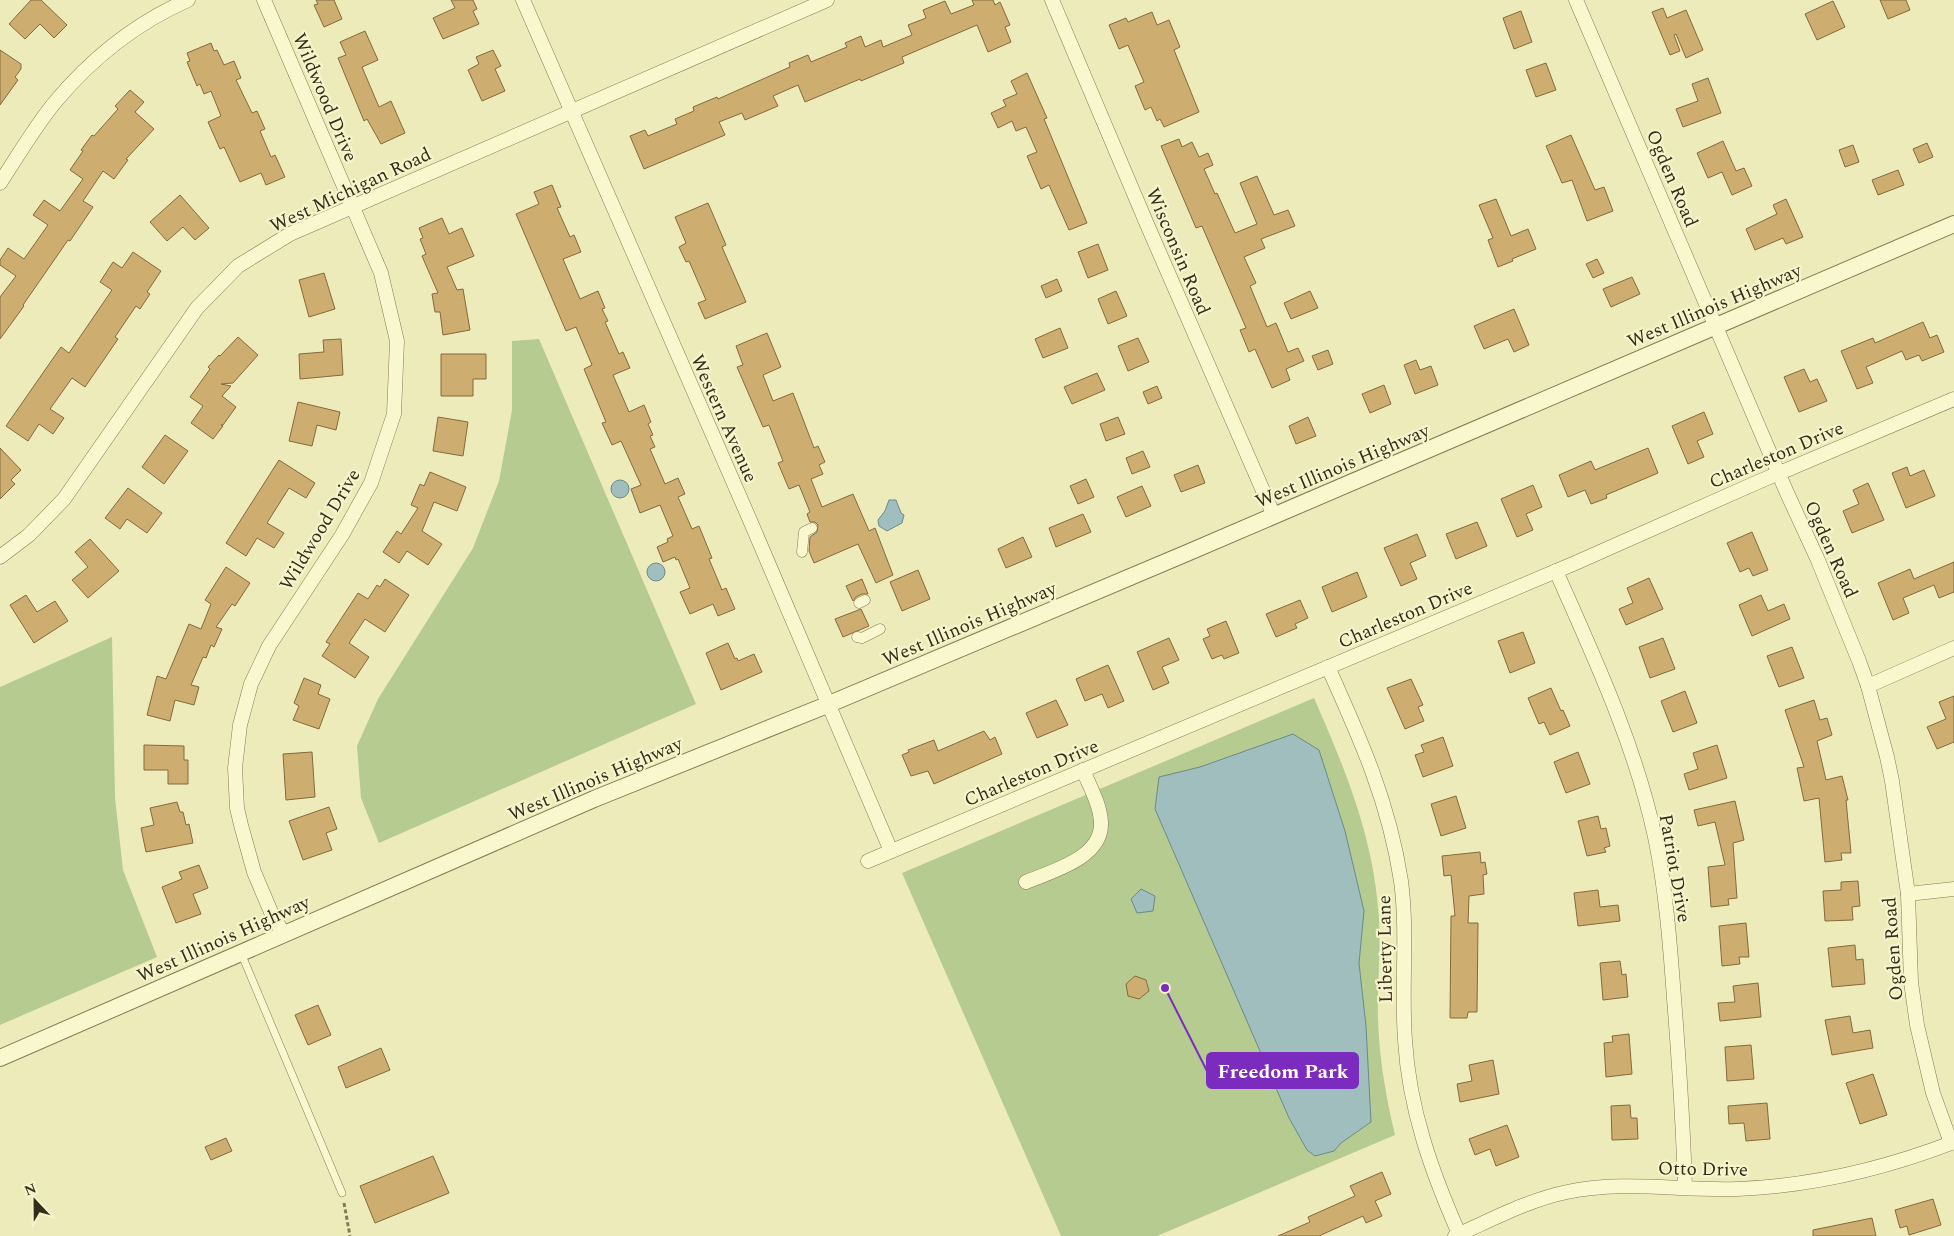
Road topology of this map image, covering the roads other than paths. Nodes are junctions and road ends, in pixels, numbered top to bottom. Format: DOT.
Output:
graph roads {
  1 [pos="188,0"];
  2 [pos="264,0"];
  3 [pos="523,0"];
  4 [pos="827,0"];
  5 [pos="1052,0"];
  6 [pos="1576,0"];
  7 [pos="571,111"];
  8 [pos="0,183"];
  9 [pos="352,207"];
  10 [pos="1954,224"];
  11 [pos="1716,325"];
  12 [pos="1954,399"];
  13 [pos="1778,474"];
  14 [pos="1274,516"];
  15 [pos="812,528"];
  16 [pos="802,552"];
  17 [pos="0,557"];
  18 [pos="1556,571"];
  19 [pos="880,629"];
  20 [pos="857,637"];
  21 [pos="1954,648"];
  22 [pos="1328,667"];
  23 [pos="1868,686"];
  24 [pos="827,705"];
  25 [pos="1083,770"];
  26 [pos="891,851"];
  27 [pos="868,861"];
  28 [pos="1026,882"];
  29 [pos="1954,889"];
  30 [pos="1908,894"];
  31 [pos="283,933"];
  32 [pos="241,953"];
  33 [pos="0,1058"];
  34 [pos="1952,1143"];
  35 [pos="1685,1187"];
  36 [pos="342,1193"];
  37 [pos="1458,1235"];
  1 -- 8 [label="street"];
  2 -- 9 [label="street, Wildwood Drive"];
  3 -- 7 [label="street, Western Avenue"];
  4 -- 7 [label="street, West Michigan Road"];
  5 -- 14 [label="street, Wisconsin Road"];
  6 -- 11 [label="street, Ogden Road"];
  7 -- 9 [label="street, West Michigan Road"];
  7 -- 24 [label="street, Western Avenue"];
  9 -- 17 [label="street, West Michigan Road"];
  9 -- 31 [label="street, Wildwood Drive"];
  10 -- 11 [label="street, West Illinois Highway"];
  11 -- 13 [label="street, Ogden Road"];
  11 -- 14 [label="street, West Illinois Highway"];
  12 -- 13 [label="street, Charleston Drive"];
  13 -- 18 [label="street, Charleston Drive"];
  13 -- 23 [label="street, Ogden Road"];
  14 -- 24 [label="street, West Illinois Highway"];
  15 -- 16 [label="street"];
  18 -- 22 [label="street, Charleston Drive"];
  18 -- 35 [label="street, Patriot Drive"];
  19 -- 20 [label="street"];
  21 -- 23 [label="street"];
  22 -- 25 [label="street, Charleston Drive"];
  22 -- 37 [label="street, Liberty Lane"];
  23 -- 30 [label="street, Ogden Road"];
  24 -- 26 [label="street, Western Avenue"];
  24 -- 31 [label="street, West Illinois Highway"];
  25 -- 26 [label="street, Charleston Drive"];
  25 -- 28 [label="street"];
  26 -- 27 [label="street, Charleston Drive"];
  29 -- 30 [label="street"];
  30 -- 34 [label="street, Ogden Road"];
  31 -- 32 [label="street, West Illinois Highway"];
  32 -- 33 [label="street, West Illinois Highway"];
  32 -- 36 [label="lane"];
  34 -- 35 [label="street, Otto Drive"];
  35 -- 37 [label="street, Otto Drive"];
}
